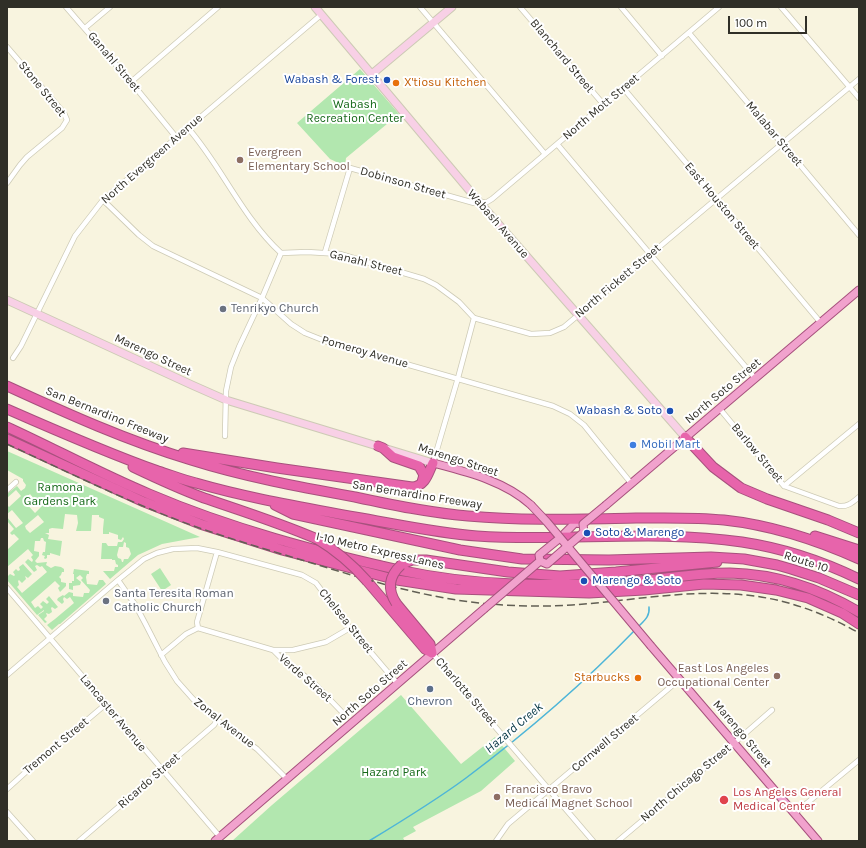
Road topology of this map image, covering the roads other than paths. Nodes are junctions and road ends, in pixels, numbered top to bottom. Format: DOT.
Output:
graph roads {
  1 [pos="66,7"];
  2 [pos="110,7"];
  3 [pos="218,7"];
  4 [pos="316,7"];
  5 [pos="420,7"];
  6 [pos="452,7"];
  7 [pos="520,7"];
  8 [pos="621,7"];
  9 [pos="719,7"];
  10 [pos="781,7"];
  11 [pos="322,14"];
  12 [pos="433,23"];
  13 [pos="85,28"];
  14 [pos="689,33"];
  15 [pos="7,47"];
  16 [pos="662,56"];
  17 [pos="372,74"];
  18 [pos="859,79"];
  19 [pos="131,82"];
  20 [pos="850,87"];
  21 [pos="624,89"];
  22 [pos="859,98"];
  23 [pos="604,105"];
  24 [pos="188,128"];
  25 [pos="176,137"];
  26 [pos="782,143"];
  27 [pos="557,144"];
  28 [pos="545,154"];
  29 [pos="7,183"];
  30 [pos="716,199"];
  31 [pos="103,200"];
  32 [pos="480,203"];
  33 [pos="859,235"];
  34 [pos="325,252"];
  35 [pos="280,253"];
  36 [pos="650,255"];
  37 [pos="859,290"];
  38 [pos="262,298"];
  39 [pos="7,300"];
  40 [pos="36,313"];
  41 [pos="578,315"];
  42 [pos="474,318"];
  43 [pos="821,323"];
  44 [pos="13,358"];
  45 [pos="458,378"];
  46 [pos="755,378"];
  47 [pos="7,386"];
  48 [pos="226,400"];
  49 [pos="719,408"];
  50 [pos="7,409"];
  51 [pos="859,424"];
  52 [pos="7,427"];
  53 [pos="65,435"];
  54 [pos="225,436"];
  55 [pos="684,437"];
  56 [pos="7,439"];
  57 [pos="148,446"];
  58 [pos="378,446"];
  59 [pos="433,463"];
  60 [pos="16,482"];
  61 [pos="631,483"];
  62 [pos="420,486"];
  63 [pos="784,486"];
  64 [pos="7,490"];
  65 [pos="859,497"];
  66 [pos="266,501"];
  67 [pos="747,523"];
  68 [pos="583,524"];
  69 [pos="859,533"];
  70 [pos="560,538"];
  71 [pos="568,546"];
  72 [pos="859,550"];
  73 [pos="217,552"];
  74 [pos="744,559"];
  75 [pos="859,559"];
  76 [pos="540,561"];
  77 [pos="859,579"];
  78 [pos="118,580"];
  79 [pos="7,588"];
  80 [pos="859,596"];
  81 [pos="859,612"];
  82 [pos="859,624"];
  83 [pos="198,628"];
  84 [pos="350,628"];
  85 [pos="50,639"];
  86 [pos="273,650"];
  87 [pos="432,653"];
  88 [pos="161,655"];
  89 [pos="7,675"];
  90 [pos="680,679"];
  91 [pos="397,683"];
  92 [pos="106,704"];
  93 [pos="772,710"];
  94 [pos="341,711"];
  95 [pos="217,720"];
  96 [pos="735,742"];
  97 [pos="859,760"];
  98 [pos="162,770"];
  99 [pos="287,779"];
  100 [pos="7,788"];
  101 [pos="550,790"];
  102 [pos="7,812"];
  103 [pos="795,813"];
  104 [pos="218,839"];
  105 [pos="33,841"];
  106 [pos="79,841"];
  107 [pos="496,841"];
  108 [pos="593,841"];
  109 [pos="618,841"];
  110 [pos="818,841"];
  1 -- 13 [label="street, Ganahl Street"];
  2 -- 13 [label="street"];
  3 -- 19 [label="street"];
  4 -- 11 [label="street, Wabash Avenue"];
  5 -- 12 [label="street"];
  6 -- 12 [label="street"];
  7 -- 23 [label="street, Blanchard Street"];
  8 -- 16 [label="street"];
  9 -- 14 [label="street, North Mott Street"];
  10 -- 20 [label="street"];
  11 -- 17 [label="street, Wabash Avenue"];
  11 -- 24 [label="street, North Evergreen Avenue"];
  12 -- 17 [label="street"];
  12 -- 28 [label="street"];
  13 -- 19 [label="street, Ganahl Street"];
  14 -- 16 [label="street, North Mott Street"];
  14 -- 26 [label="street, Malabar Street"];
  15 -- 29 [label="street, Stone Street"];
  16 -- 21 [label="street, North Mott Street"];
  17 -- 32 [label="street, Wabash Avenue"];
  18 -- 20 [label="street, North Fickett Street"];
  19 -- 25 [label="street, Ganahl Street"];
  20 -- 22 [label="street"];
  20 -- 26 [label="street, North Fickett Street"];
  21 -- 23 [label="street, North Mott Street"];
  21 -- 30 [label="street, East Houston Street"];
  23 -- 27 [label="street, North Mott Street"];
  24 -- 25 [label="street, North Evergreen Avenue"];
  24 -- 35 [label="street"];
  25 -- 31 [label="street, North Evergreen Avenue"];
  26 -- 30 [label="street, North Fickett Street"];
  26 -- 33 [label="street, Malabar Street"];
  27 -- 28 [label="street, North Mott Street"];
  27 -- 36 [label="street"];
  28 -- 32 [label="street, North Mott Street"];
  30 -- 36 [label="street, North Fickett Street"];
  30 -- 43 [label="street, East Houston Street"];
  31 -- 38 [label="street, Pomeroy Avenue"];
  31 -- 40 [label="street, North Evergreen Avenue"];
  32 -- 34 [label="street, Dobinson Street"];
  32 -- 41 [label="street, Wabash Avenue"];
  34 -- 35 [label="street, Ganahl Street"];
  34 -- 42 [label="street, Ganahl Street"];
  35 -- 38 [label="street"];
  36 -- 41 [label="street, North Fickett Street"];
  36 -- 46 [label="street"];
  37 -- 43 [label="main road, North Soto Street"];
  38 -- 45 [label="street, Pomeroy Avenue"];
  38 -- 48 [label="street"];
  39 -- 40 [label="street, Marengo Street"];
  40 -- 44 [label="street, North Evergreen Avenue"];
  40 -- 48 [label="street, Marengo Street"];
  41 -- 42 [label="street, North Fickett Street"];
  41 -- 55 [label="street, Wabash Avenue"];
  42 -- 45 [label="street"];
  43 -- 46 [label="main road, North Soto Street"];
  45 -- 59 [label="street"];
  45 -- 61 [label="street, Pomeroy Avenue"];
  46 -- 49 [label="main road, North Soto Street"];
  47 -- 57 [label="highway, San Bernardino Freeway"];
  48 -- 54 [label="street"];
  48 -- 58 [label="street, Marengo Street"];
  49 -- 55 [label="main road, North Soto Street"];
  49 -- 63 [label="street, Barlow Street"];
  50 -- 53 [label="highway"];
  51 -- 63 [label="street"];
  52 -- 81 [label="highway, I-10 Metro ExpressLanes"];
  53 -- 66 [label="highway"];
  53 -- 87 [label="highway, bridge"];
  55 -- 61 [label="main road, North Soto Street"];
  55 -- 69 [label="highway"];
  56 -- 82 [label="highway, I-10 Metro ExpressLanes"];
  57 -- 62 [label="highway"];
  57 -- 67 [label="highway, San Bernardino Freeway"];
  58 -- 59 [label="street, Marengo Street"];
  58 -- 62 [label="highway"];
  59 -- 62 [label="highway"];
  59 -- 70 [label="main road, Marengo Street, bridge"];
  60 -- 64 [label="street"];
  61 -- 68 [label="main road, North Soto Street, bridge"];
  63 -- 65 [label="street, Barlow Street"];
  66 -- 74 [label="highway"];
  66 -- 77 [label="highway"];
  67 -- 72 [label="highway"];
  67 -- 75 [label="highway, San Bernardino Freeway"];
  68 -- 70 [label="main road, North Soto Street"];
  68 -- 71 [label="main road, North Soto Street, bridge"];
  70 -- 71 [label="main road, Marengo Street, bridge"];
  70 -- 76 [label="main road, North Soto Street, bridge"];
  71 -- 76 [label="main road, North Soto Street, bridge"];
  71 -- 90 [label="main road, Marengo Street, bridge"];
  73 -- 78 [label="street, Chelsea Street"];
  73 -- 83 [label="street"];
  73 -- 84 [label="street, Chelsea Street"];
  74 -- 80 [label="highway, Route 10"];
  74 -- 87 [label="highway, bridge"];
  76 -- 87 [label="main road, North Soto Street, bridge"];
  78 -- 85 [label="street, Chelsea Street"];
  78 -- 88 [label="street, Zonal Avenue"];
  79 -- 85 [label="street, Lancaster Avenue"];
  83 -- 86 [label="street, Verde Street"];
  83 -- 88 [label="street"];
  84 -- 86 [label="street"];
  84 -- 91 [label="street, Chelsea Street"];
  85 -- 89 [label="street, Chelsea Street"];
  85 -- 92 [label="street, Lancaster Avenue"];
  86 -- 94 [label="street, Verde Street"];
  87 -- 91 [label="main road, North Soto Street"];
  87 -- 101 [label="street, Charlotte Street"];
  88 -- 95 [label="street, Zonal Avenue"];
  90 -- 96 [label="main road, Marengo Street"];
  90 -- 101 [label="street, Cornwell Street"];
  91 -- 99 [label="main road, North Soto Street"];
  92 -- 98 [label="street, Lancaster Avenue"];
  92 -- 100 [label="street, Tremont Street"];
  93 -- 96 [label="street, North Chicago Street"];
  95 -- 98 [label="street, Ricardo Street"];
  95 -- 99 [label="street, Zonal Avenue"];
  96 -- 103 [label="main road, Marengo Street"];
  96 -- 109 [label="street, North Chicago Street"];
  97 -- 103 [label="street"];
  98 -- 104 [label="street, Lancaster Avenue"];
  98 -- 106 [label="street, Ricardo Street"];
  99 -- 104 [label="main road, North Soto Street"];
  101 -- 107 [label="street, Cornwell Street"];
  101 -- 108 [label="street, Charlotte Street"];
  102 -- 105 [label="street"];
  103 -- 110 [label="main road, Marengo Street"];
}
